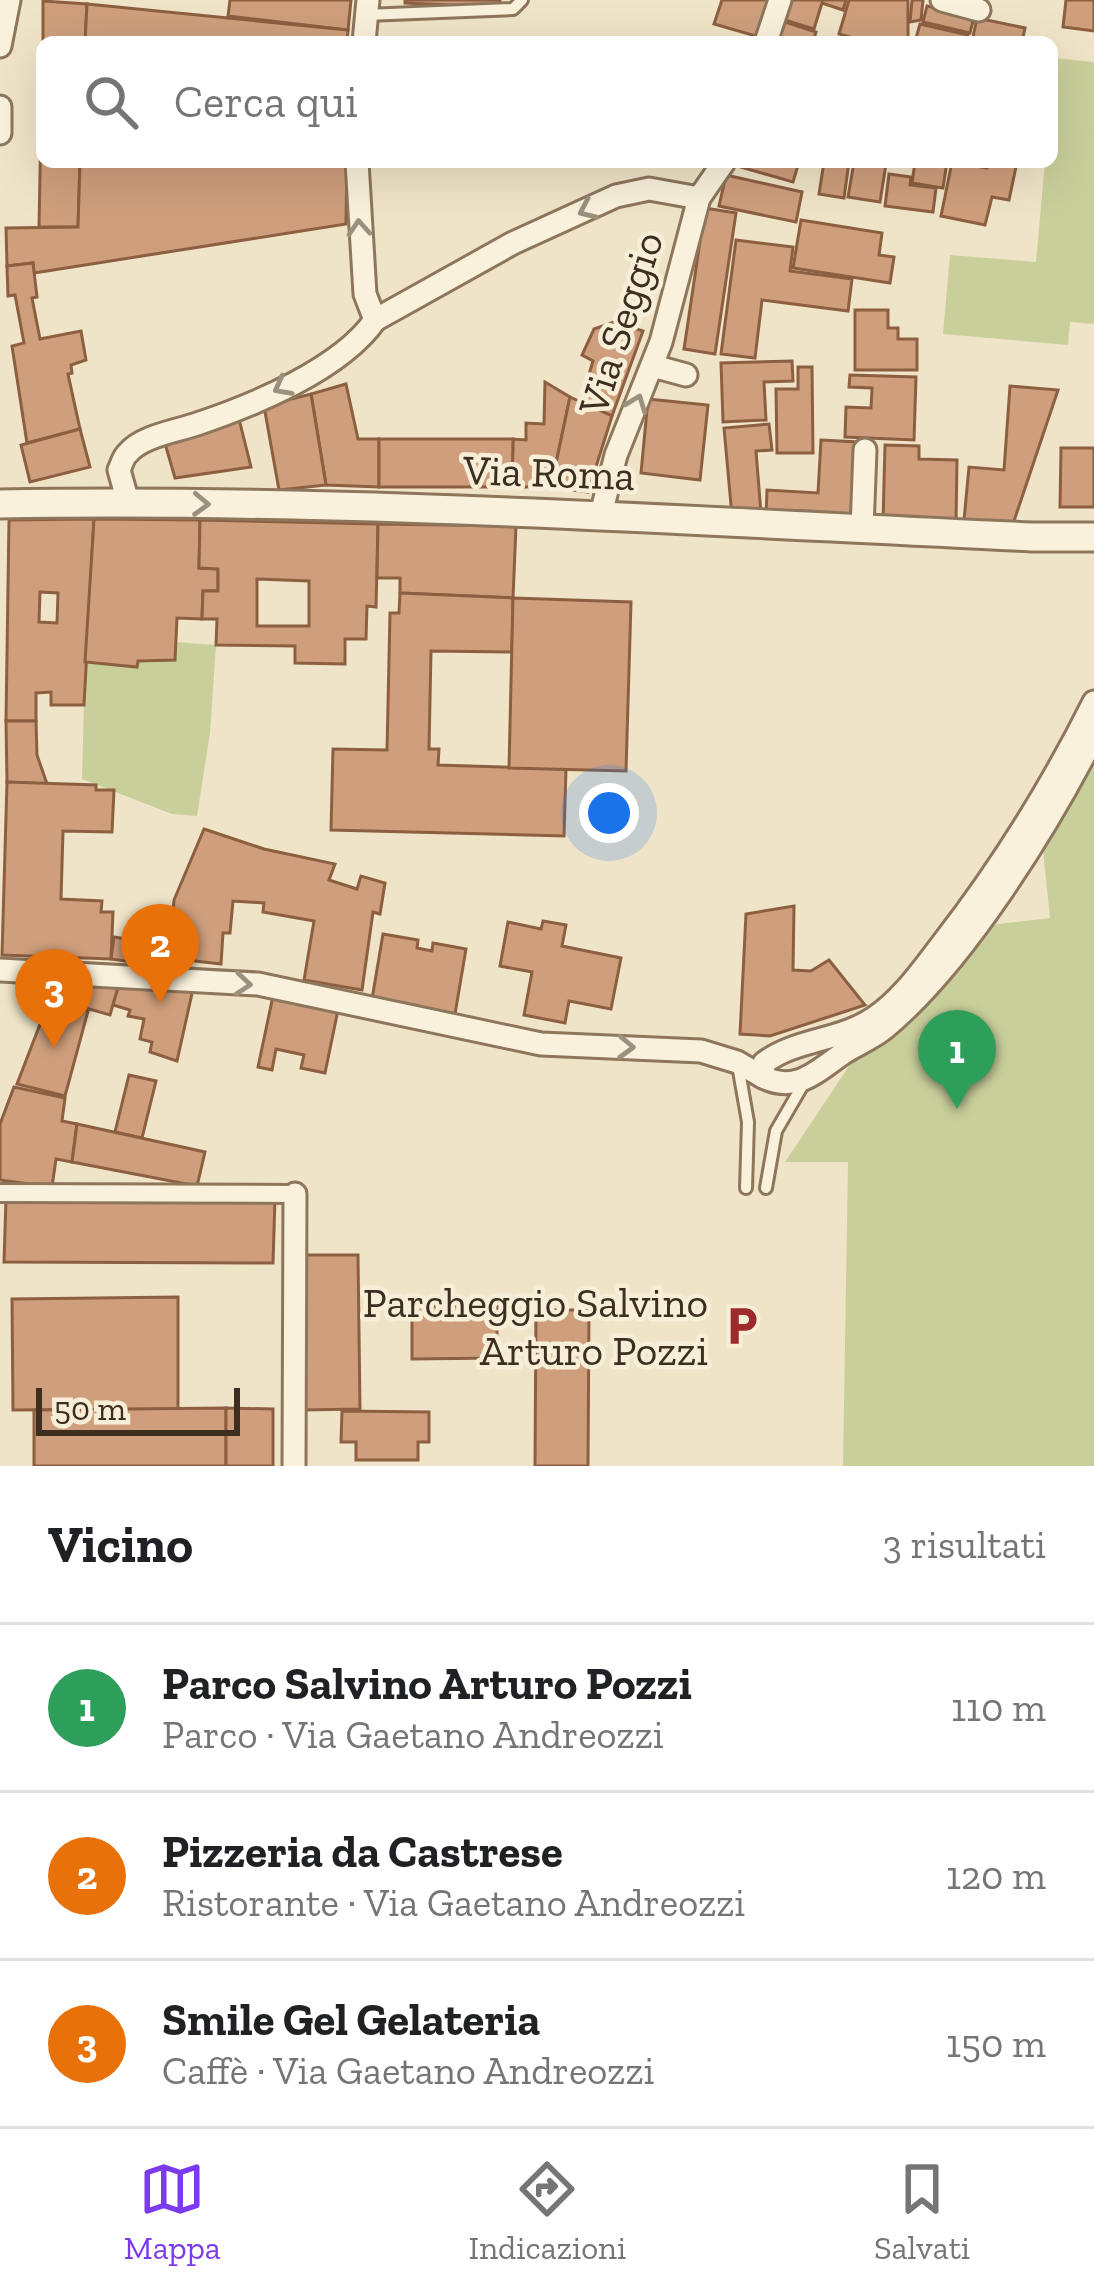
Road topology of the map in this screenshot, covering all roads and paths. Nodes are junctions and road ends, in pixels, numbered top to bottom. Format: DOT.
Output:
graph roads {
  1 [pos="9,0"];
  2 [pos="522,0"];
  3 [pos="780,0"];
  4 [pos="942,0"];
  5 [pos="367,7"];
  6 [pos="979,10"];
  7 [pos="768,36"];
  8 [pos="0,46"];
  9 [pos="0,107"];
  10 [pos="0,133"];
  11 [pos="357,168"];
  12 [pos="720,168"];
  13 [pos="699,198"];
  14 [pos="375,320"];
  15 [pos="653,366"];
  16 [pos="686,375"];
  17 [pos="865,450"];
  18 [pos="128,502"];
  19 [pos="0,505"];
  20 [pos="601,514"];
  21 [pos="862,529"];
  22 [pos="1094,537"];
  23 [pos="1094,702"];
  24 [pos="1094,736"];
  25 [pos="0,970"];
  26 [pos="841,1044"];
  27 [pos="737,1062"];
  28 [pos="764,1078"];
  29 [pos="806,1080"];
  30 [pos="746,1188"];
  31 [pos="766,1188"];
  32 [pos="0,1193"];
  33 [pos="295,1194"];
  34 [pos="294,1466"];
  1 -- 8 [label="street"];
  2 -- 5 [label="lane"];
  3 -- 7 [label="street"];
  4 -- 6 [label="street"];
  9 -- 10 [label="street"];
  14 -- 11 [label="street, one-way"];
  12 -- 13 [label="street, Via Seggio"];
  13 -- 14 [label="street, one-way"];
  13 -- 15 [label="street, Via Seggio"];
  14 -- 18 [label="street, one-way"];
  15 -- 16 [label="street"];
  20 -- 15 [label="street, Via Seggio, one-way"];
  17 -- 21 [label="street"];
  18 -- 19 [label="street, Via Roma"];
  18 -- 20 [label="street, Via Roma, one-way"];
  20 -- 21 [label="street, Via Roma"];
  21 -- 22 [label="street, Via Roma"];
  23 -- 26 [label="street"];
  24 -- 26 [label="street"];
  25 -- 27 [label="street, one-way"];
  26 -- 28 [label="street"];
  26 -- 29 [label="street"];
  27 -- 28 [label="street"];
  27 -- 30 [label="lane"];
  28 -- 29 [label="street"];
  29 -- 31 [label="lane"];
  32 -- 33 [label="street"];
  33 -- 34 [label="street"];
}
